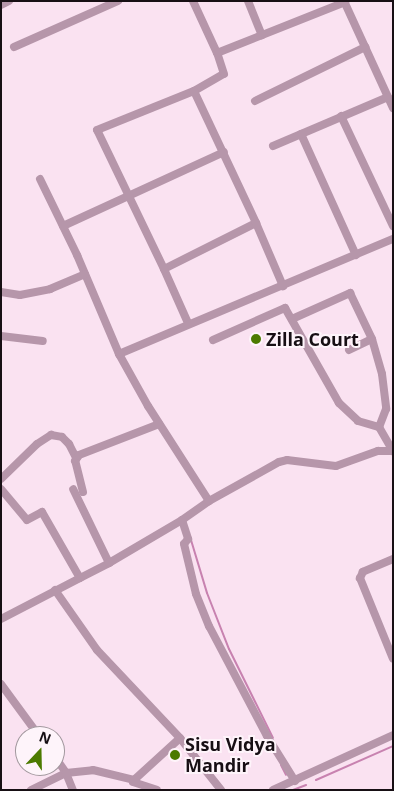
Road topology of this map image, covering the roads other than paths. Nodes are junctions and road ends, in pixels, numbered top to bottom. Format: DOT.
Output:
graph roads {
  1 [pos="9,1"];
  2 [pos="97,1"];
  3 [pos="118,1"];
  4 [pos="193,1"];
  5 [pos="248,1"];
  6 [pos="344,2"];
  7 [pos="1,5"];
  8 [pos="100,9"];
  9 [pos="262,34"];
  10 [pos="14,47"];
  11 [pos="365,47"];
  12 [pos="217,53"];
  13 [pos="194,91"];
  14 [pos="388,97"];
  15 [pos="255,101"];
  16 [pos="393,108"];
  17 [pos="341,116"];
  18 [pos="301,134"];
  19 [pos="273,146"];
  20 [pos="224,152"];
  21 [pos="40,179"];
  22 [pos="128,198"];
  23 [pos="256,223"];
  24 [pos="63,226"];
  25 [pos="393,226"];
  26 [pos="393,239"];
  27 [pos="356,255"];
  28 [pos="164,269"];
  29 [pos="85,274"];
  30 [pos="283,286"];
  31 [pos="1,292"];
  32 [pos="292,319"];
  33 [pos="188,323"];
  34 [pos="1,336"];
  35 [pos="372,339"];
  36 [pos="213,340"];
  37 [pos="44,341"];
  38 [pos="349,350"];
  39 [pos="119,354"];
  40 [pos="159,424"];
  41 [pos="379,427"];
  42 [pos="393,451"];
  43 [pos="76,458"];
  44 [pos="1,479"];
  45 [pos="1,489"];
  46 [pos="73,489"];
  47 [pos="83,492"];
  48 [pos="209,501"];
  49 [pos="182,520"];
  50 [pos="393,559"];
  51 [pos="109,563"];
  52 [pos="80,578"];
  53 [pos="55,590"];
  54 [pos="1,619"];
  55 [pos="393,659"];
  56 [pos="1,684"];
  57 [pos="32,726"];
  58 [pos="393,735"];
  59 [pos="180,738"];
  60 [pos="66,773"];
  61 [pos="133,781"];
  62 [pos="295,781"];
  63 [pos="41,788"];
  64 [pos="31,790"];
  65 [pos="73,790"];
  66 [pos="137,790"];
  67 [pos="157,790"];
  68 [pos="220,790"];
  69 [pos="272,790"];
  1 -- 7 [label="street"];
  2 -- 8 [label="street"];
  3 -- 8 [label="street"];
  4 -- 12 [label="street"];
  5 -- 9 [label="street"];
  6 -- 9 [label="street"];
  6 -- 11 [label="street"];
  8 -- 10 [label="street"];
  9 -- 12 [label="street"];
  11 -- 14 [label="street"];
  11 -- 15 [label="street"];
  12 -- 13 [label="street"];
  13 -- 20 [label="street"];
  13 -- 22 [label="street"];
  14 -- 16 [label="street"];
  14 -- 17 [label="street"];
  17 -- 18 [label="street"];
  17 -- 25 [label="street"];
  18 -- 19 [label="street"];
  18 -- 27 [label="street"];
  20 -- 22 [label="street"];
  20 -- 23 [label="street"];
  21 -- 24 [label="street"];
  22 -- 24 [label="street"];
  22 -- 28 [label="street"];
  23 -- 28 [label="street"];
  23 -- 30 [label="street"];
  24 -- 29 [label="street"];
  26 -- 27 [label="street"];
  27 -- 30 [label="street"];
  28 -- 33 [label="street"];
  29 -- 31 [label="street"];
  29 -- 39 [label="street"];
  30 -- 33 [label="street"];
  32 -- 35 [label="street"];
  32 -- 36 [label="street"];
  32 -- 41 [label="street"];
  33 -- 39 [label="street"];
  34 -- 37 [label="street"];
  35 -- 38 [label="street"];
  35 -- 41 [label="street"];
  39 -- 40 [label="street"];
  40 -- 43 [label="street"];
  40 -- 48 [label="street"];
  41 -- 42 [label="street"];
  42 -- 48 [label="street"];
  43 -- 44 [label="street"];
  43 -- 47 [label="street"];
  45 -- 52 [label="street"];
  46 -- 51 [label="street"];
  48 -- 49 [label="street"];
  49 -- 51 [label="street"];
  49 -- 62 [label="street"];
  50 -- 55 [label="street"];
  51 -- 52 [label="street"];
  52 -- 53 [label="street"];
  53 -- 54 [label="street"];
  53 -- 59 [label="street"];
  56 -- 57 [label="street"];
  58 -- 62 [label="street"];
  59 -- 61 [label="street"];
  59 -- 68 [label="street"];
  60 -- 61 [label="street"];
  60 -- 63 [label="street"];
  60 -- 65 [label="street"];
  61 -- 66 [label="street"];
  61 -- 67 [label="street"];
  62 -- 69 [label="street"];
  63 -- 64 [label="street"];
}
